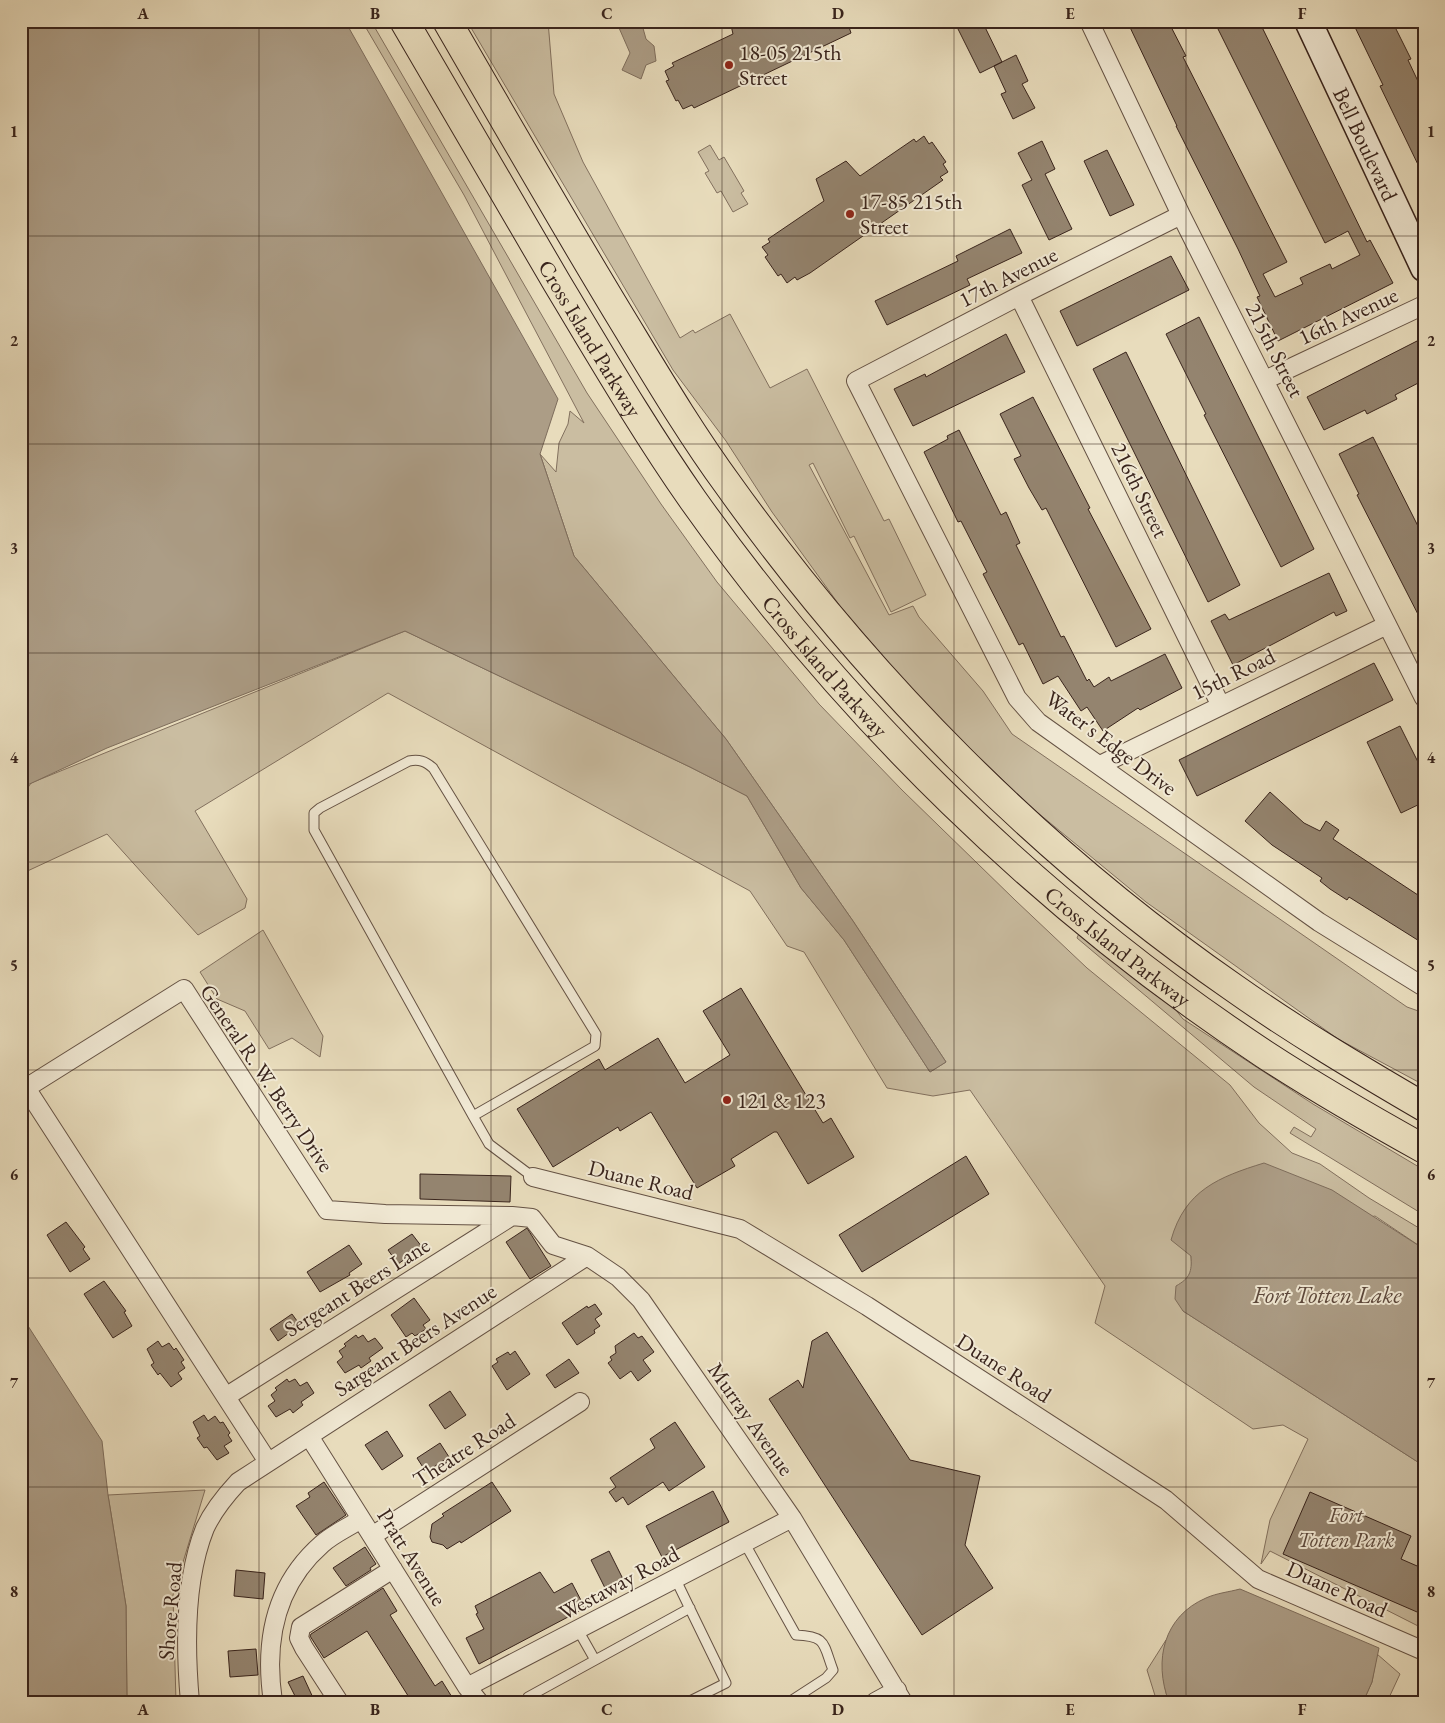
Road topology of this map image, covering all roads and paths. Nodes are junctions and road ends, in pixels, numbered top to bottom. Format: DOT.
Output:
graph roads {
  1 [pos="404,21"];
  2 [pos="447,21"];
  3 [pos="1089,21"];
  4 [pos="1308,21"];
  5 [pos="1181,215"];
  6 [pos="1424,268"];
  7 [pos="1019,296"];
  8 [pos="1424,305"];
  9 [pos="1265,380"];
  10 [pos="856,381"];
  11 [pos="1387,625"];
  12 [pos="1424,698"];
  13 [pos="1220,704"];
  14 [pos="1100,765"];
  15 [pos="1424,987"];
  16 [pos="1384,1084"];
  17 [pos="1424,1100"];
  18 [pos="1424,1107"];
  19 [pos="473,1116"];
  20 [pos="1424,1150"];
  21 [pos="533,1177"];
  22 [pos="512,1216"];
  23 [pos="587,1256"];
  24 [pos="227,1396"];
  25 [pos="580,1402"];
  26 [pos="309,1436"];
  27 [pos="268,1462"];
  28 [pos="792,1518"];
  29 [pos="361,1519"];
  30 [pos="372,1536"];
  31 [pos="744,1542"];
  32 [pos="393,1569"];
  33 [pos="676,1578"];
  34 [pos="690,1608"];
  35 [pos="578,1630"];
  36 [pos="1424,1652"];
  37 [pos="595,1660"];
  38 [pos="466,1687"];
  39 [pos="900,1696"];
  40 [pos="528,1697"];
  41 [pos="190,1702"];
  42 [pos="273,1702"];
  43 [pos="338,1702"];
  44 [pos="479,1702"];
  45 [pos="688,1702"];
  46 [pos="789,1702"];
  47 [pos="876,1702"];
  1 -- 20 [label="highway, Cross Island Parkway"];
  2 -- 16 [label="highway, Cross Island Parkway"];
  3 -- 5 [label="street, 215th Street"];
  4 -- 6 [label="street, Bell Boulevard"];
  5 -- 7 [label="street, 17th Avenue"];
  5 -- 9 [label="street, 215th Street"];
  7 -- 10 [label="street, 17th Avenue"];
  7 -- 13 [label="street, 216th Street"];
  8 -- 9 [label="street, 16th Avenue"];
  9 -- 11 [label="street, 215th Street"];
  10 -- 14 [label="street, Water's Edge Drive"];
  11 -- 12 [label="street, 215th Street"];
  11 -- 13 [label="street, 15th Road"];
  13 -- 14 [label="street, 15th Road"];
  14 -- 15 [label="street, Water's Edge Drive"];
  16 -- 17 [label="highway"];
  16 -- 18 [label="highway, Cross Island Parkway"];
  19 -- 19 [label="lane"];
  19 -- 21 [label="lane"];
  21 -- 36 [label="street, Duane Road"];
  22 -- 23 [label="street, Murray Avenue"];
  22 -- 24 [label="street, Sergeant Beers Lane"];
  22 -- 24 [label="street, General R. W. Berry Drive"];
  23 -- 26 [label="street, Sargeant Beers Avenue"];
  23 -- 28 [label="street, Murray Avenue"];
  24 -- 27 [label="street, General R. W. Berry Drive"];
  25 -- 30 [label="street, Theatre Road"];
  26 -- 27 [label="street, Sargeant Beers Avenue"];
  26 -- 29 [label="street, Pratt Avenue"];
  27 -- 41 [label="street, Shore Road"];
  28 -- 31 [label="street, Westaway Road"];
  28 -- 39 [label="street, Murray Avenue"];
  29 -- 30 [label="street, Pratt Avenue"];
  29 -- 42 [label="street"];
  30 -- 32 [label="street, Pratt Avenue"];
  31 -- 33 [label="street, Westaway Road"];
  31 -- 46 [label="lane"];
  32 -- 38 [label="street, Pratt Avenue"];
  32 -- 43 [label="street"];
  33 -- 34 [label="lane"];
  33 -- 35 [label="street, Westaway Road"];
  34 -- 37 [label="lane"];
  34 -- 45 [label="lane"];
  35 -- 37 [label="lane"];
  35 -- 38 [label="street, Westaway Road"];
  37 -- 40 [label="lane"];
  38 -- 44 [label="street, Pratt Avenue"];
  39 -- 47 [label="street"];
}
